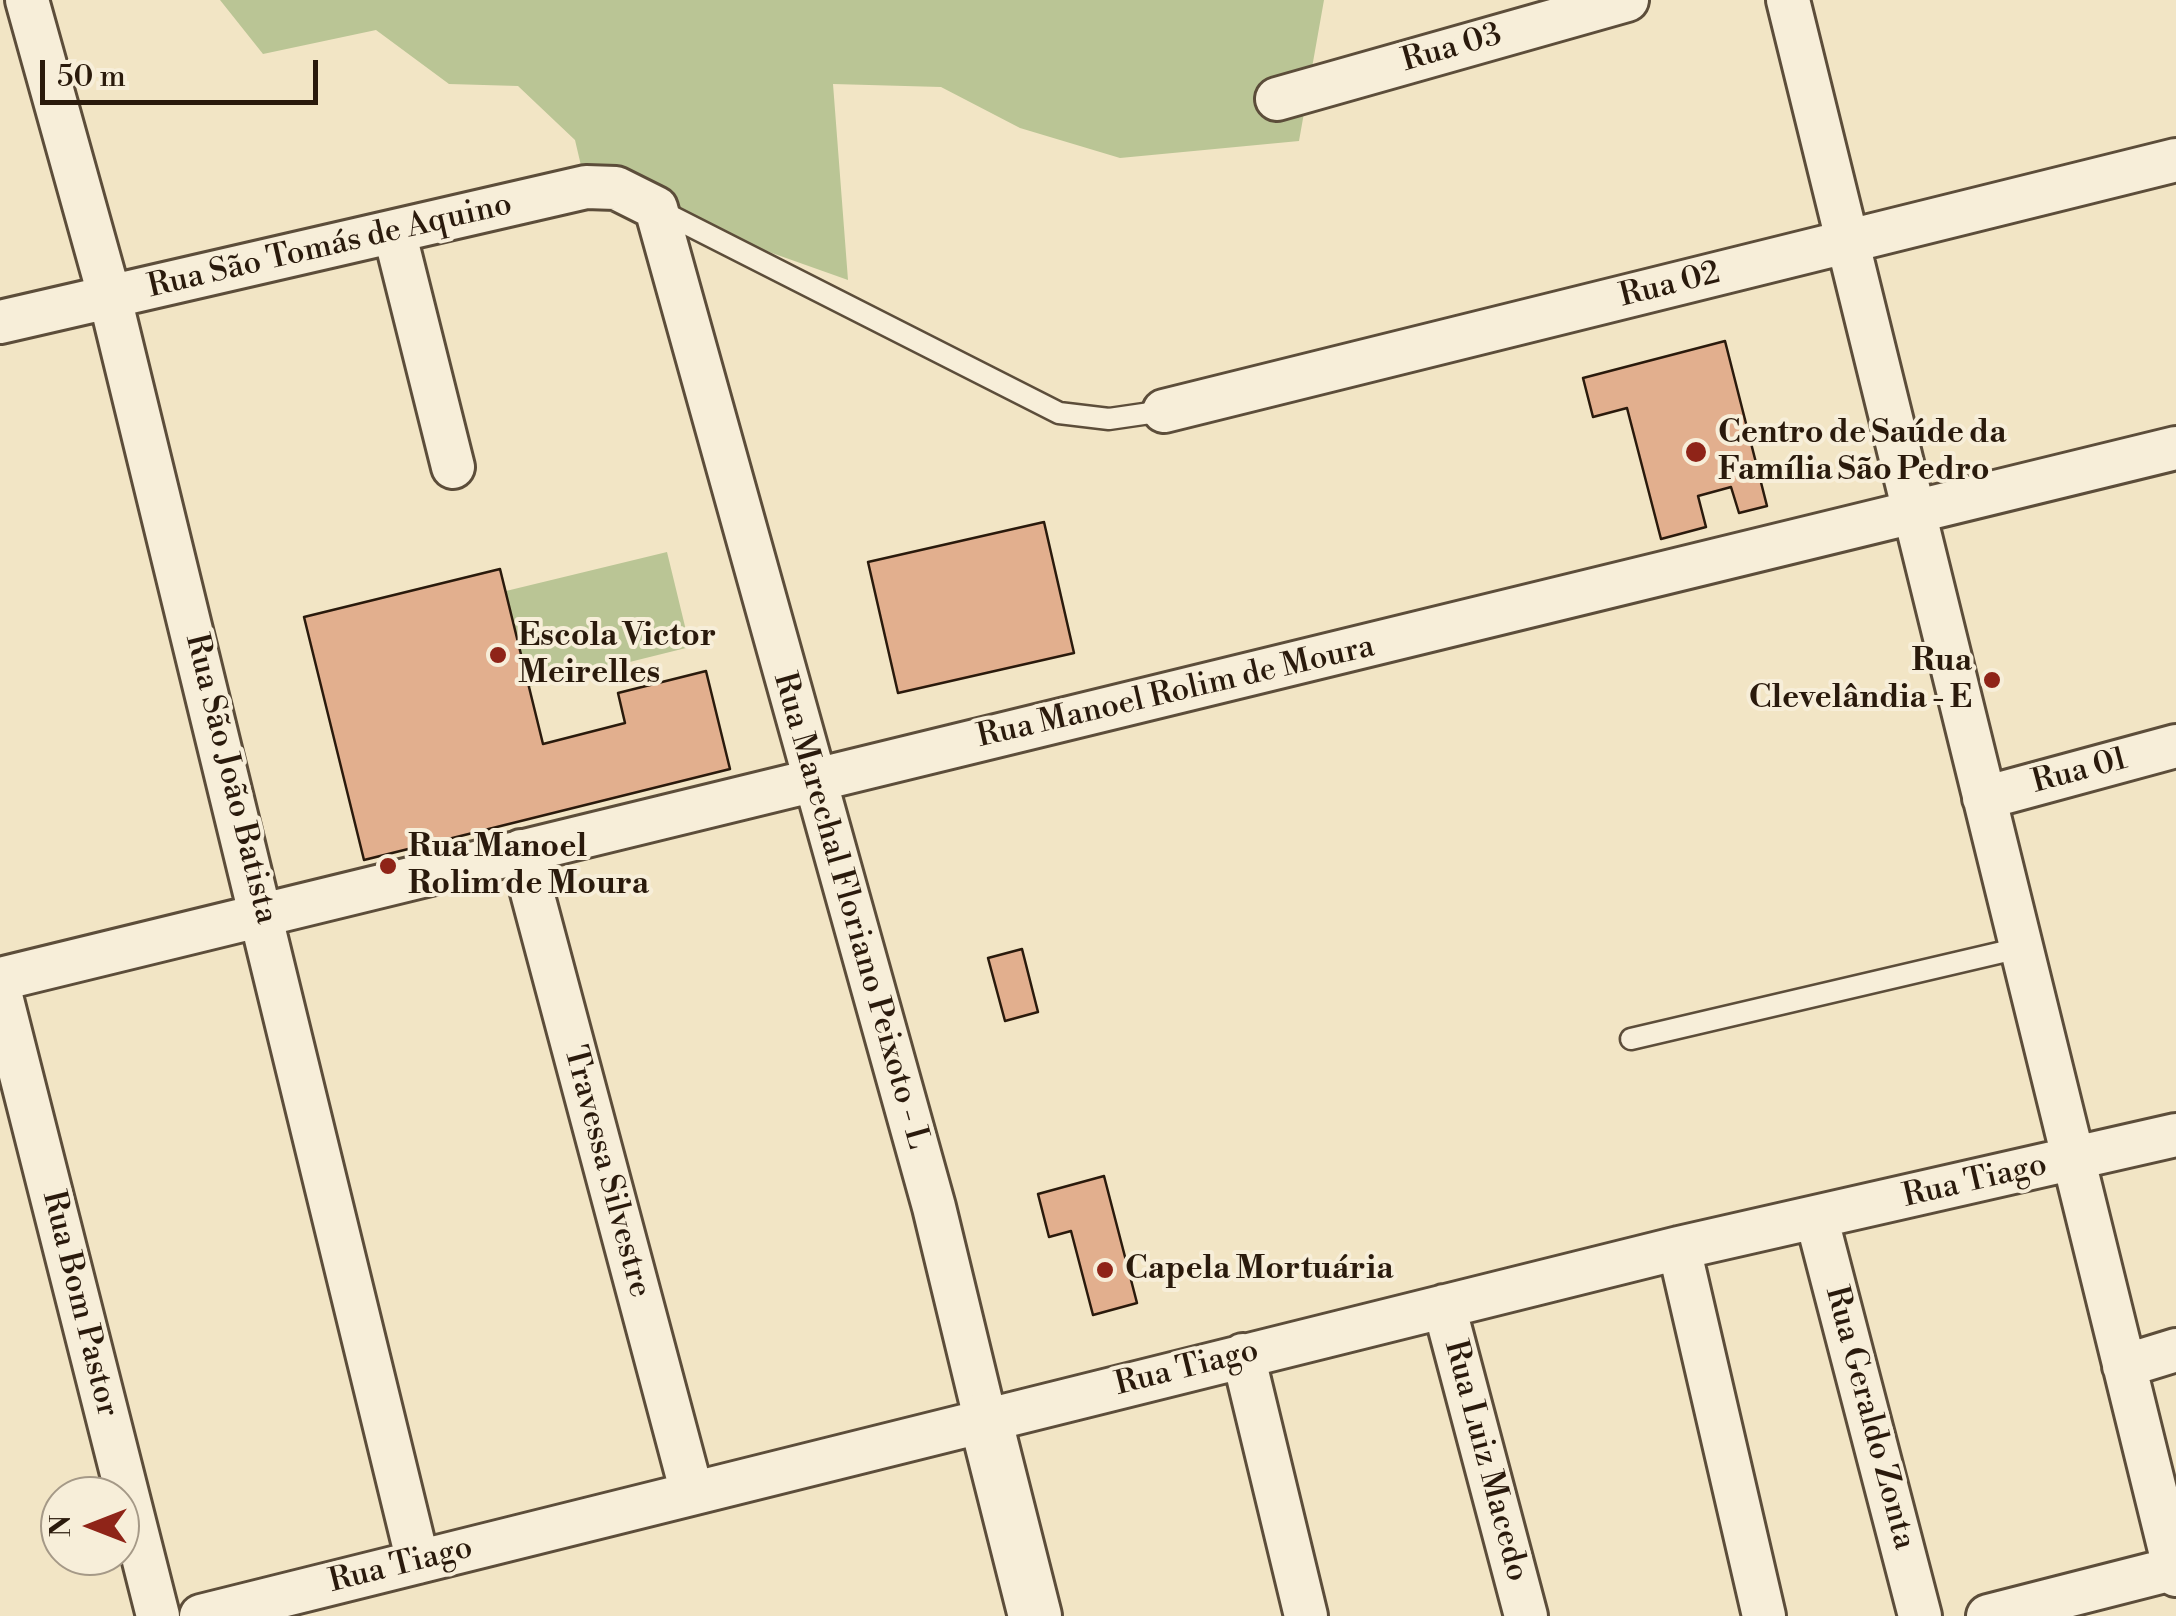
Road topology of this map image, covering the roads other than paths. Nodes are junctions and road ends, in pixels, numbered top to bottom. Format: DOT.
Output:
graph roads {
  1 [pos="27,0"];
  2 [pos="1627,0"];
  3 [pos="1788,0"];
  4 [pos="1277,98"];
  5 [pos="2176,160"];
  6 [pos="656,208"];
  7 [pos="394,234"];
  8 [pos="1848,242"];
  9 [pos="110,298"];
  10 [pos="0,322"];
  11 [pos="1164,411"];
  12 [pos="2176,448"];
  13 [pos="454,467"];
  14 [pos="1915,509"];
  15 [pos="2176,746"];
  16 [pos="812,779"];
  17 [pos="1984,798"];
  18 [pos="521,851"];
  19 [pos="264,914"];
  20 [pos="2024,946"];
  21 [pos="0,979"];
  22 [pos="0,992"];
  23 [pos="1631,1039"];
  24 [pos="2176,1135"];
  25 [pos="2076,1158"];
  26 [pos="1817,1220"];
  27 [pos="1678,1248"];
  28 [pos="1444,1306"];
  29 [pos="2176,1350"];
  30 [pos="1244,1355"];
  31 [pos="2124,1366"];
  32 [pos="986,1418"];
  33 [pos="692,1493"];
  34 [pos="418,1562"];
  35 [pos="2176,1571"];
  36 [pos="158,1616"];
  37 [pos="201,1616"];
  38 [pos="1035,1616"];
  39 [pos="1306,1616"];
  40 [pos="1526,1616"];
  41 [pos="1764,1616"];
  42 [pos="1920,1616"];
  43 [pos="1988,1616"];
  1 -- 9 [label="street, Rua São João Batista"];
  2 -- 4 [label="street, Rua 03"];
  3 -- 8 [label="street"];
  5 -- 8 [label="street, Rua 02"];
  6 -- 7 [label="street, Rua São Tomás de Aquino"];
  6 -- 11 [label="lane"];
  6 -- 16 [label="street, Rua Marechal Floriano Peixoto - L"];
  7 -- 9 [label="street, Rua São Tomás de Aquino"];
  7 -- 13 [label="street"];
  8 -- 11 [label="street, Rua 02"];
  8 -- 14 [label="street"];
  9 -- 10 [label="street, Rua São Tomás de Aquino"];
  9 -- 19 [label="street, Rua São João Batista"];
  12 -- 14 [label="street, Rua Manoel Rolim de Moura"];
  14 -- 16 [label="street, Rua Manoel Rolim de Moura"];
  14 -- 17 [label="street"];
  15 -- 17 [label="street, Rua 01"];
  16 -- 18 [label="street, Rua Manoel Rolim de Moura"];
  16 -- 32 [label="street, Rua Marechal Floriano Peixoto - L"];
  17 -- 20 [label="street"];
  18 -- 19 [label="street, Rua Manoel Rolim de Moura"];
  18 -- 33 [label="street, Travessa Silvestre"];
  19 -- 21 [label="street, Rua Manoel Rolim de Moura"];
  19 -- 34 [label="street, Rua São João Batista"];
  20 -- 23 [label="lane"];
  20 -- 25 [label="street"];
  22 -- 36 [label="street, Rua Bom Pastor"];
  24 -- 25 [label="street, Rua Tiago"];
  25 -- 26 [label="street, Rua Tiago"];
  25 -- 31 [label="street"];
  26 -- 27 [label="street, Rua Tiago"];
  26 -- 42 [label="street, Rua Geraldo Zonta"];
  27 -- 28 [label="street, Rua Tiago"];
  27 -- 41 [label="street"];
  28 -- 30 [label="street, Rua Tiago"];
  28 -- 40 [label="street, Rua Luiz Macedo"];
  29 -- 31 [label="street"];
  30 -- 32 [label="street, Rua Tiago"];
  30 -- 39 [label="street"];
  31 -- 35 [label="street"];
  32 -- 33 [label="street, Rua Tiago"];
  32 -- 38 [label="street, Rua Marechal Floriano Peixoto - L"];
  33 -- 34 [label="street, Rua Tiago"];
  34 -- 37 [label="street, Rua Tiago"];
  35 -- 43 [label="street"];
}
